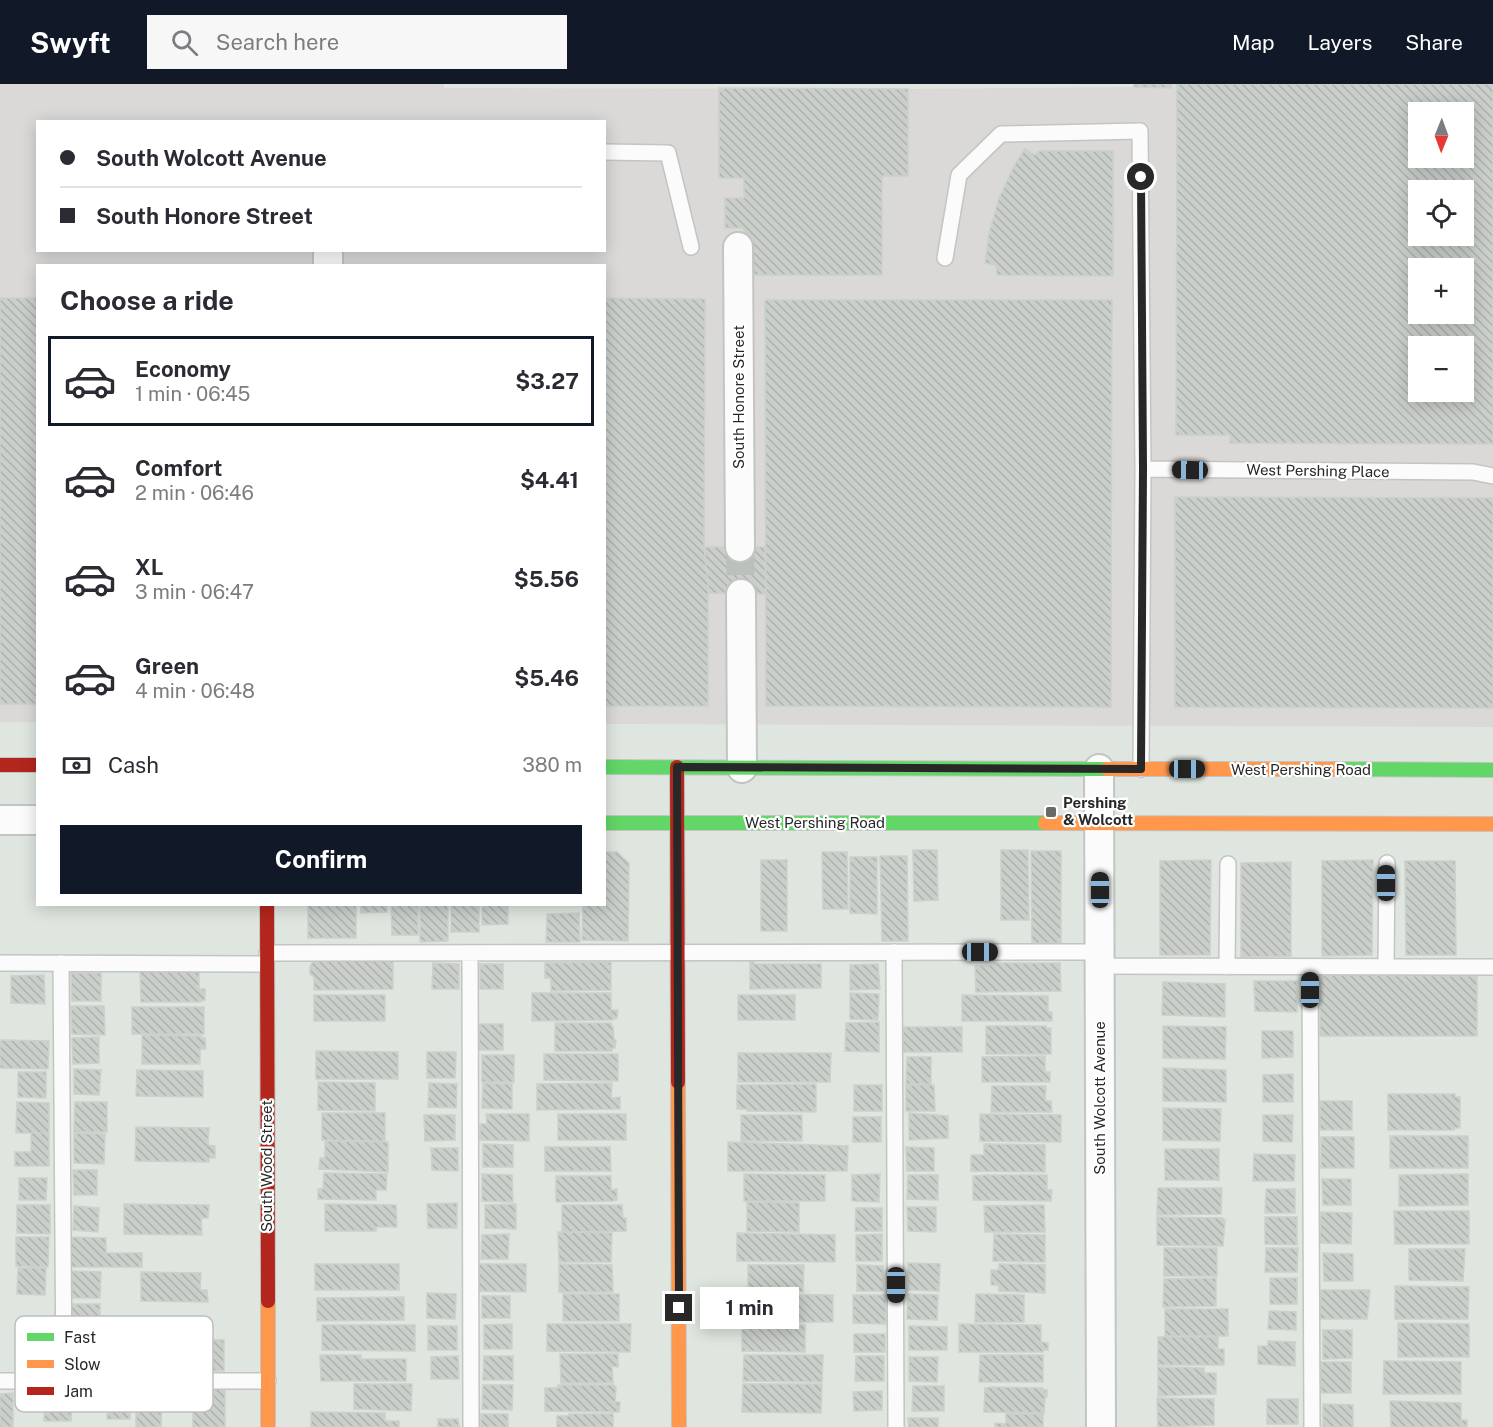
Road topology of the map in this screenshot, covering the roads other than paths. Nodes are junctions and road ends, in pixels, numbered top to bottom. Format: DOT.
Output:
graph roads {
  1 [pos="606,152"];
  2 [pos="691,247"];
  3 [pos="738,247"];
  4 [pos="945,258"];
  5 [pos="1143,469"];
  6 [pos="1493,476"];
  7 [pos="740,547"];
  8 [pos="741,594"];
  9 [pos="0,765"];
  10 [pos="36,765"];
  11 [pos="606,767"];
  12 [pos="677,767"];
  13 [pos="742,768"];
  14 [pos="1099,769"];
  15 [pos="1141,769"];
  16 [pos="1493,770"];
  17 [pos="0,820"];
  18 [pos="36,820"];
  19 [pos="606,823"];
  20 [pos="676,823"];
  21 [pos="1493,824"];
  22 [pos="1100,825"];
  23 [pos="1387,862"];
  24 [pos="1228,864"];
  25 [pos="267,906"];
  26 [pos="677,952"];
  27 [pos="894,952"];
  28 [pos="470,953"];
  29 [pos="266,958"];
  30 [pos="1100,959"];
  31 [pos="0,963"];
  32 [pos="61,963"];
  33 [pos="1386,966"];
  34 [pos="1227,967"];
  35 [pos="1310,967"];
  36 [pos="1493,967"];
  37 [pos="64,1316"];
  38 [pos="213,1382"];
  39 [pos="268,1382"];
  40 [pos="268,1427"];
  41 [pos="471,1427"];
  42 [pos="680,1427"];
  43 [pos="896,1427"];
  44 [pos="1101,1427"];
  45 [pos="1312,1427"];
  1 -- 2 [label="lane"];
  3 -- 7 [label="street, South Honore Street"];
  4 -- 5 [label="lane"];
  5 -- 6 [label="lane, West Pershing Place"];
  5 -- 15 [label="lane"];
  8 -- 13 [label="street"];
  9 -- 10 [label="street"];
  11 -- 12 [label="street, West Pershing Road"];
  12 -- 13 [label="street, West Pershing Road"];
  12 -- 20 [label="street"];
  13 -- 14 [label="street, West Pershing Road"];
  14 -- 15 [label="street, West Pershing Road"];
  14 -- 22 [label="street, South Wolcott Avenue"];
  15 -- 16 [label="street, West Pershing Road"];
  17 -- 18 [label="street"];
  19 -- 20 [label="street, West Pershing Road"];
  20 -- 22 [label="street, West Pershing Road"];
  20 -- 26 [label="street"];
  21 -- 22 [label="street, West Pershing Road"];
  22 -- 30 [label="street, South Wolcott Avenue"];
  23 -- 33 [label="lane"];
  24 -- 34 [label="lane"];
  25 -- 29 [label="street, South Wood Street"];
  26 -- 27 [label="lane"];
  26 -- 28 [label="lane"];
  26 -- 42 [label="street"];
  27 -- 30 [label="lane"];
  27 -- 43 [label="lane"];
  28 -- 29 [label="lane"];
  28 -- 41 [label="lane"];
  29 -- 32 [label="lane"];
  29 -- 39 [label="street, South Wood Street"];
  30 -- 34 [label="lane"];
  30 -- 44 [label="street, South Wolcott Avenue"];
  31 -- 32 [label="lane"];
  32 -- 37 [label="lane"];
  33 -- 35 [label="lane"];
  33 -- 36 [label="lane"];
  34 -- 35 [label="lane"];
  35 -- 45 [label="lane"];
  38 -- 39 [label="lane"];
  39 -- 40 [label="street, South Wood Street"];
}
